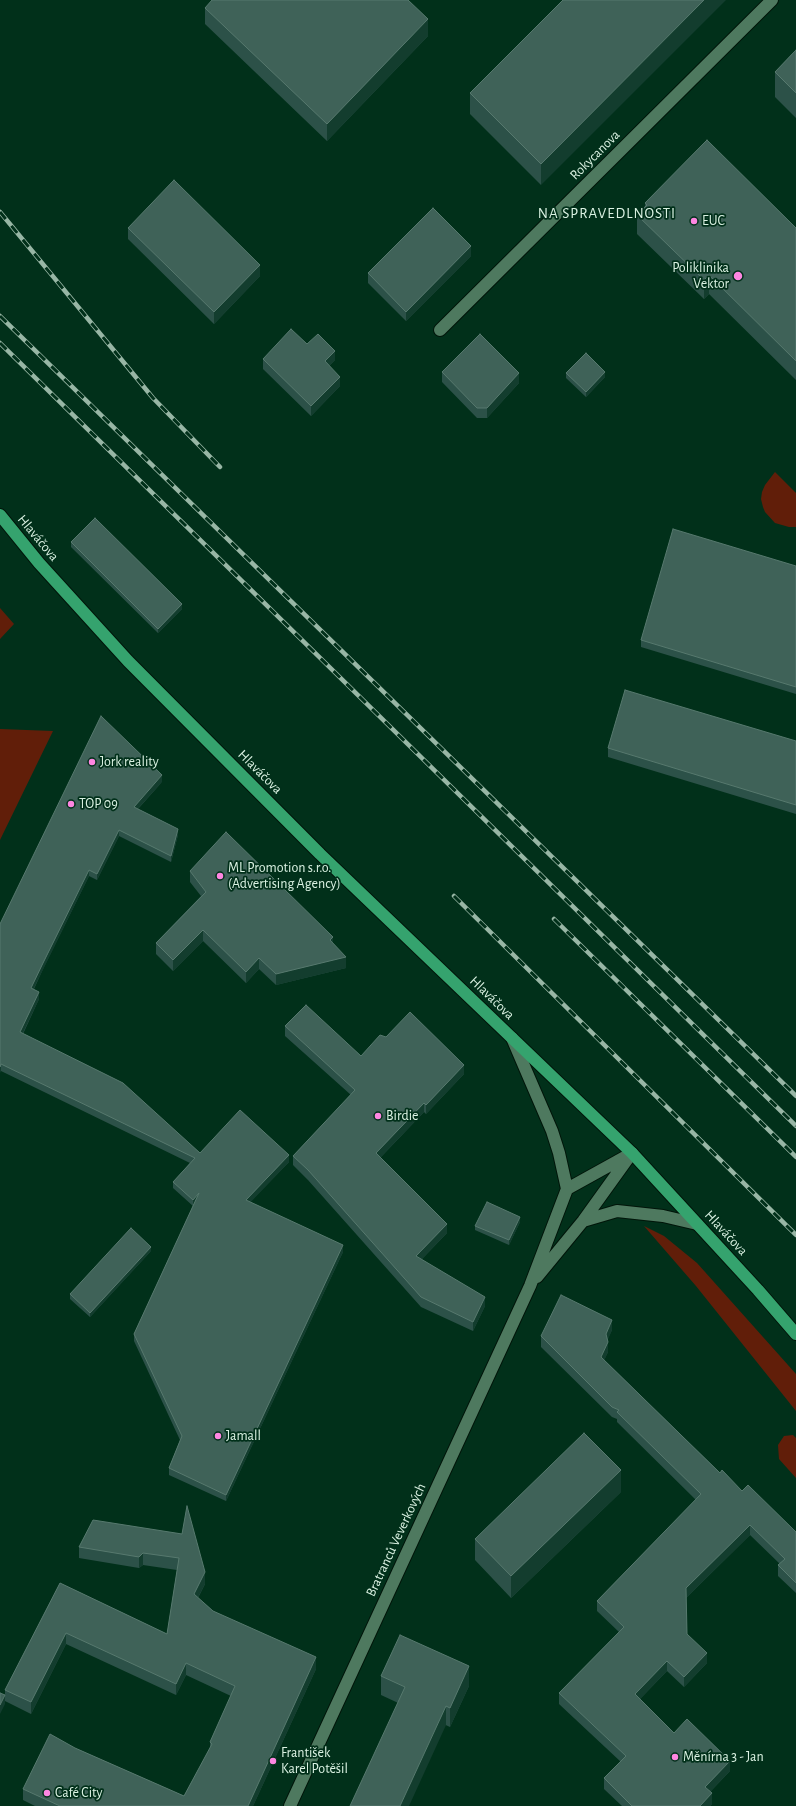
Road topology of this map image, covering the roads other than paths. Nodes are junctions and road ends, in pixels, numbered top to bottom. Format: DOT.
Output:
graph roads {
  1 [pos="772,0"];
  2 [pos="440,330"];
  3 [pos="0,515"];
  4 [pos="512,1038"];
  5 [pos="632,1153"];
  6 [pos="567,1189"];
  7 [pos="583,1221"];
  8 [pos="697,1224"];
  9 [pos="530,1286"];
  10 [pos="796,1334"];
  11 [pos="290,1806"];
  1 -- 2 [label="street, Rokycanova"];
  3 -- 4 [label="main road, Hlaváčova"];
  4 -- 5 [label="main road, Hlaváčova"];
  4 -- 6 [label="street, Hlaváčova"];
  5 -- 6 [label="street"];
  5 -- 7 [label="street, Bratranců Veverkových"];
  5 -- 8 [label="main road, Hlaváčova"];
  6 -- 9 [label="street, Bratranců Veverkových"];
  7 -- 8 [label="street"];
  7 -- 9 [label="street, Bratranců Veverkových"];
  8 -- 10 [label="main road, Hlaváčova"];
  9 -- 11 [label="street, Bratranců Veverkových"];
}
